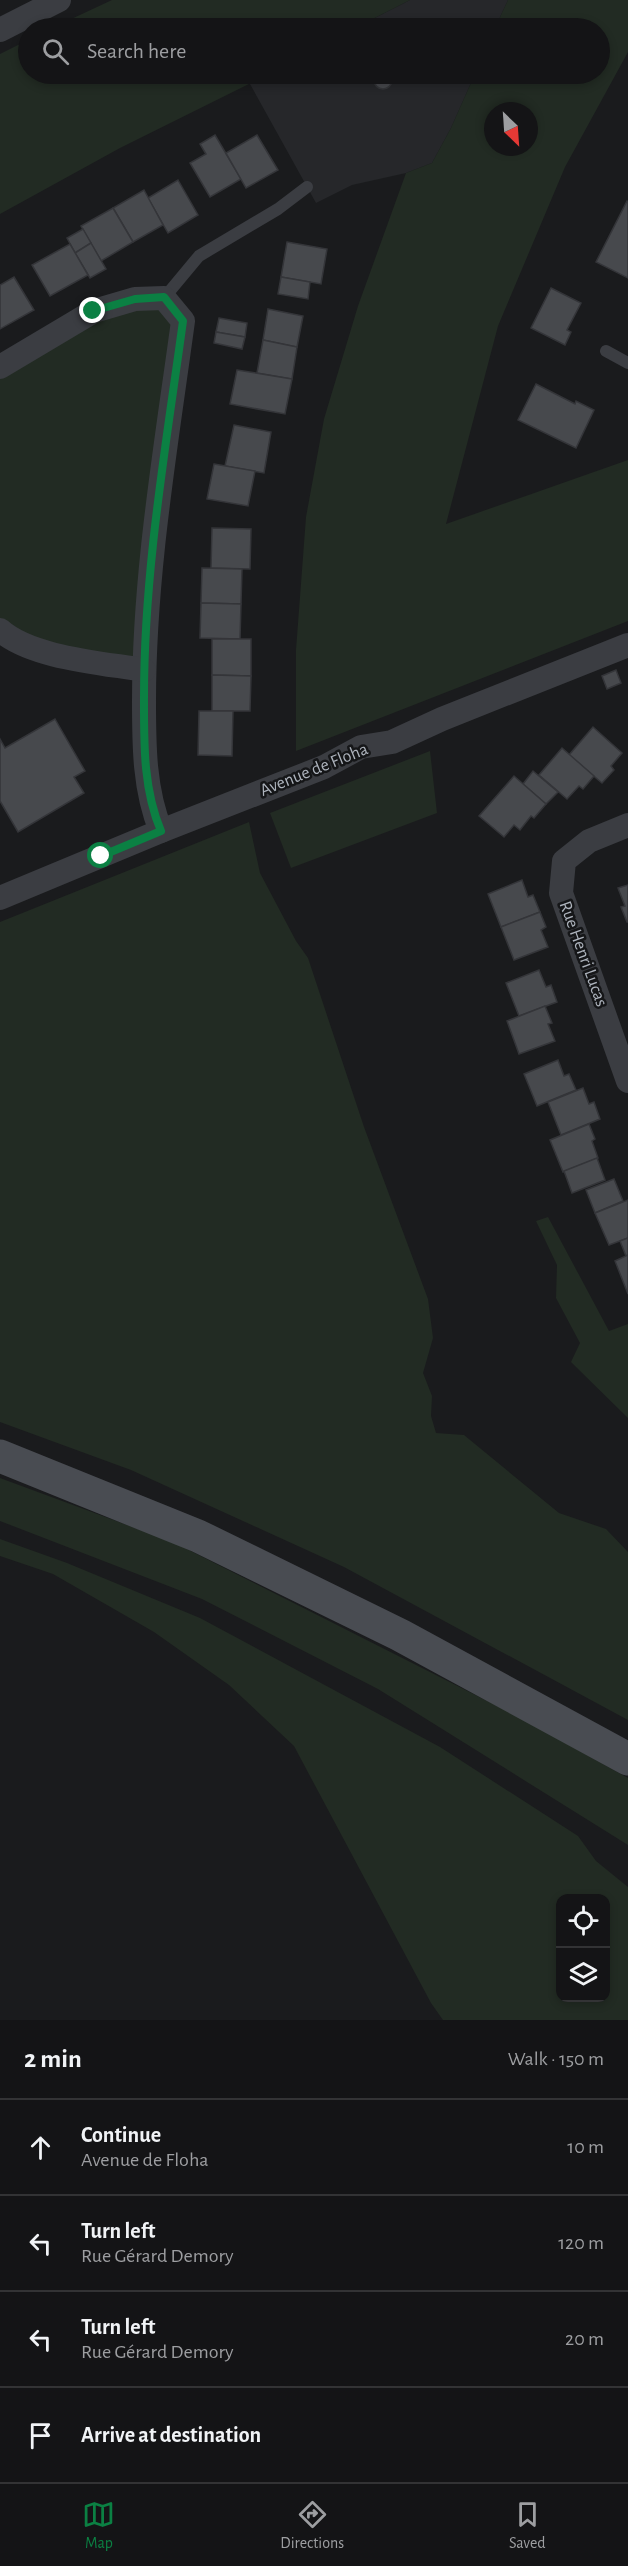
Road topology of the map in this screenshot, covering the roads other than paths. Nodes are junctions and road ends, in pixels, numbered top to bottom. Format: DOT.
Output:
graph roads {
  1 [pos="59,0"];
  2 [pos="24,18"];
  3 [pos="18,21"];
  4 [pos="0,30"];
  5 [pos="307,187"];
  6 [pos="164,297"];
  7 [pos="606,351"];
  8 [pos="628,363"];
  9 [pos="0,367"];
  10 [pos="0,630"];
  11 [pos="628,645"];
  12 [pos="144,670"];
  13 [pos="628,825"];
  14 [pos="161,831"];
  15 [pos="0,898"];
  16 [pos="628,1081"];
  17 [pos="0,1456"];
  18 [pos="628,1759"];
  1 -- 2 [label="street"];
  3 -- 4 [label="street"];
  5 -- 6 [label="lane"];
  6 -- 9 [label="street"];
  6 -- 12 [label="street"];
  7 -- 8 [label="lane"];
  10 -- 12 [label="street"];
  11 -- 14 [label="street, Avenue de Floha"];
  12 -- 14 [label="street"];
  13 -- 16 [label="street, Rue Henri Lucas"];
  14 -- 15 [label="street, Avenue de Floha"];
  17 -- 18 [label="main road"];
}
